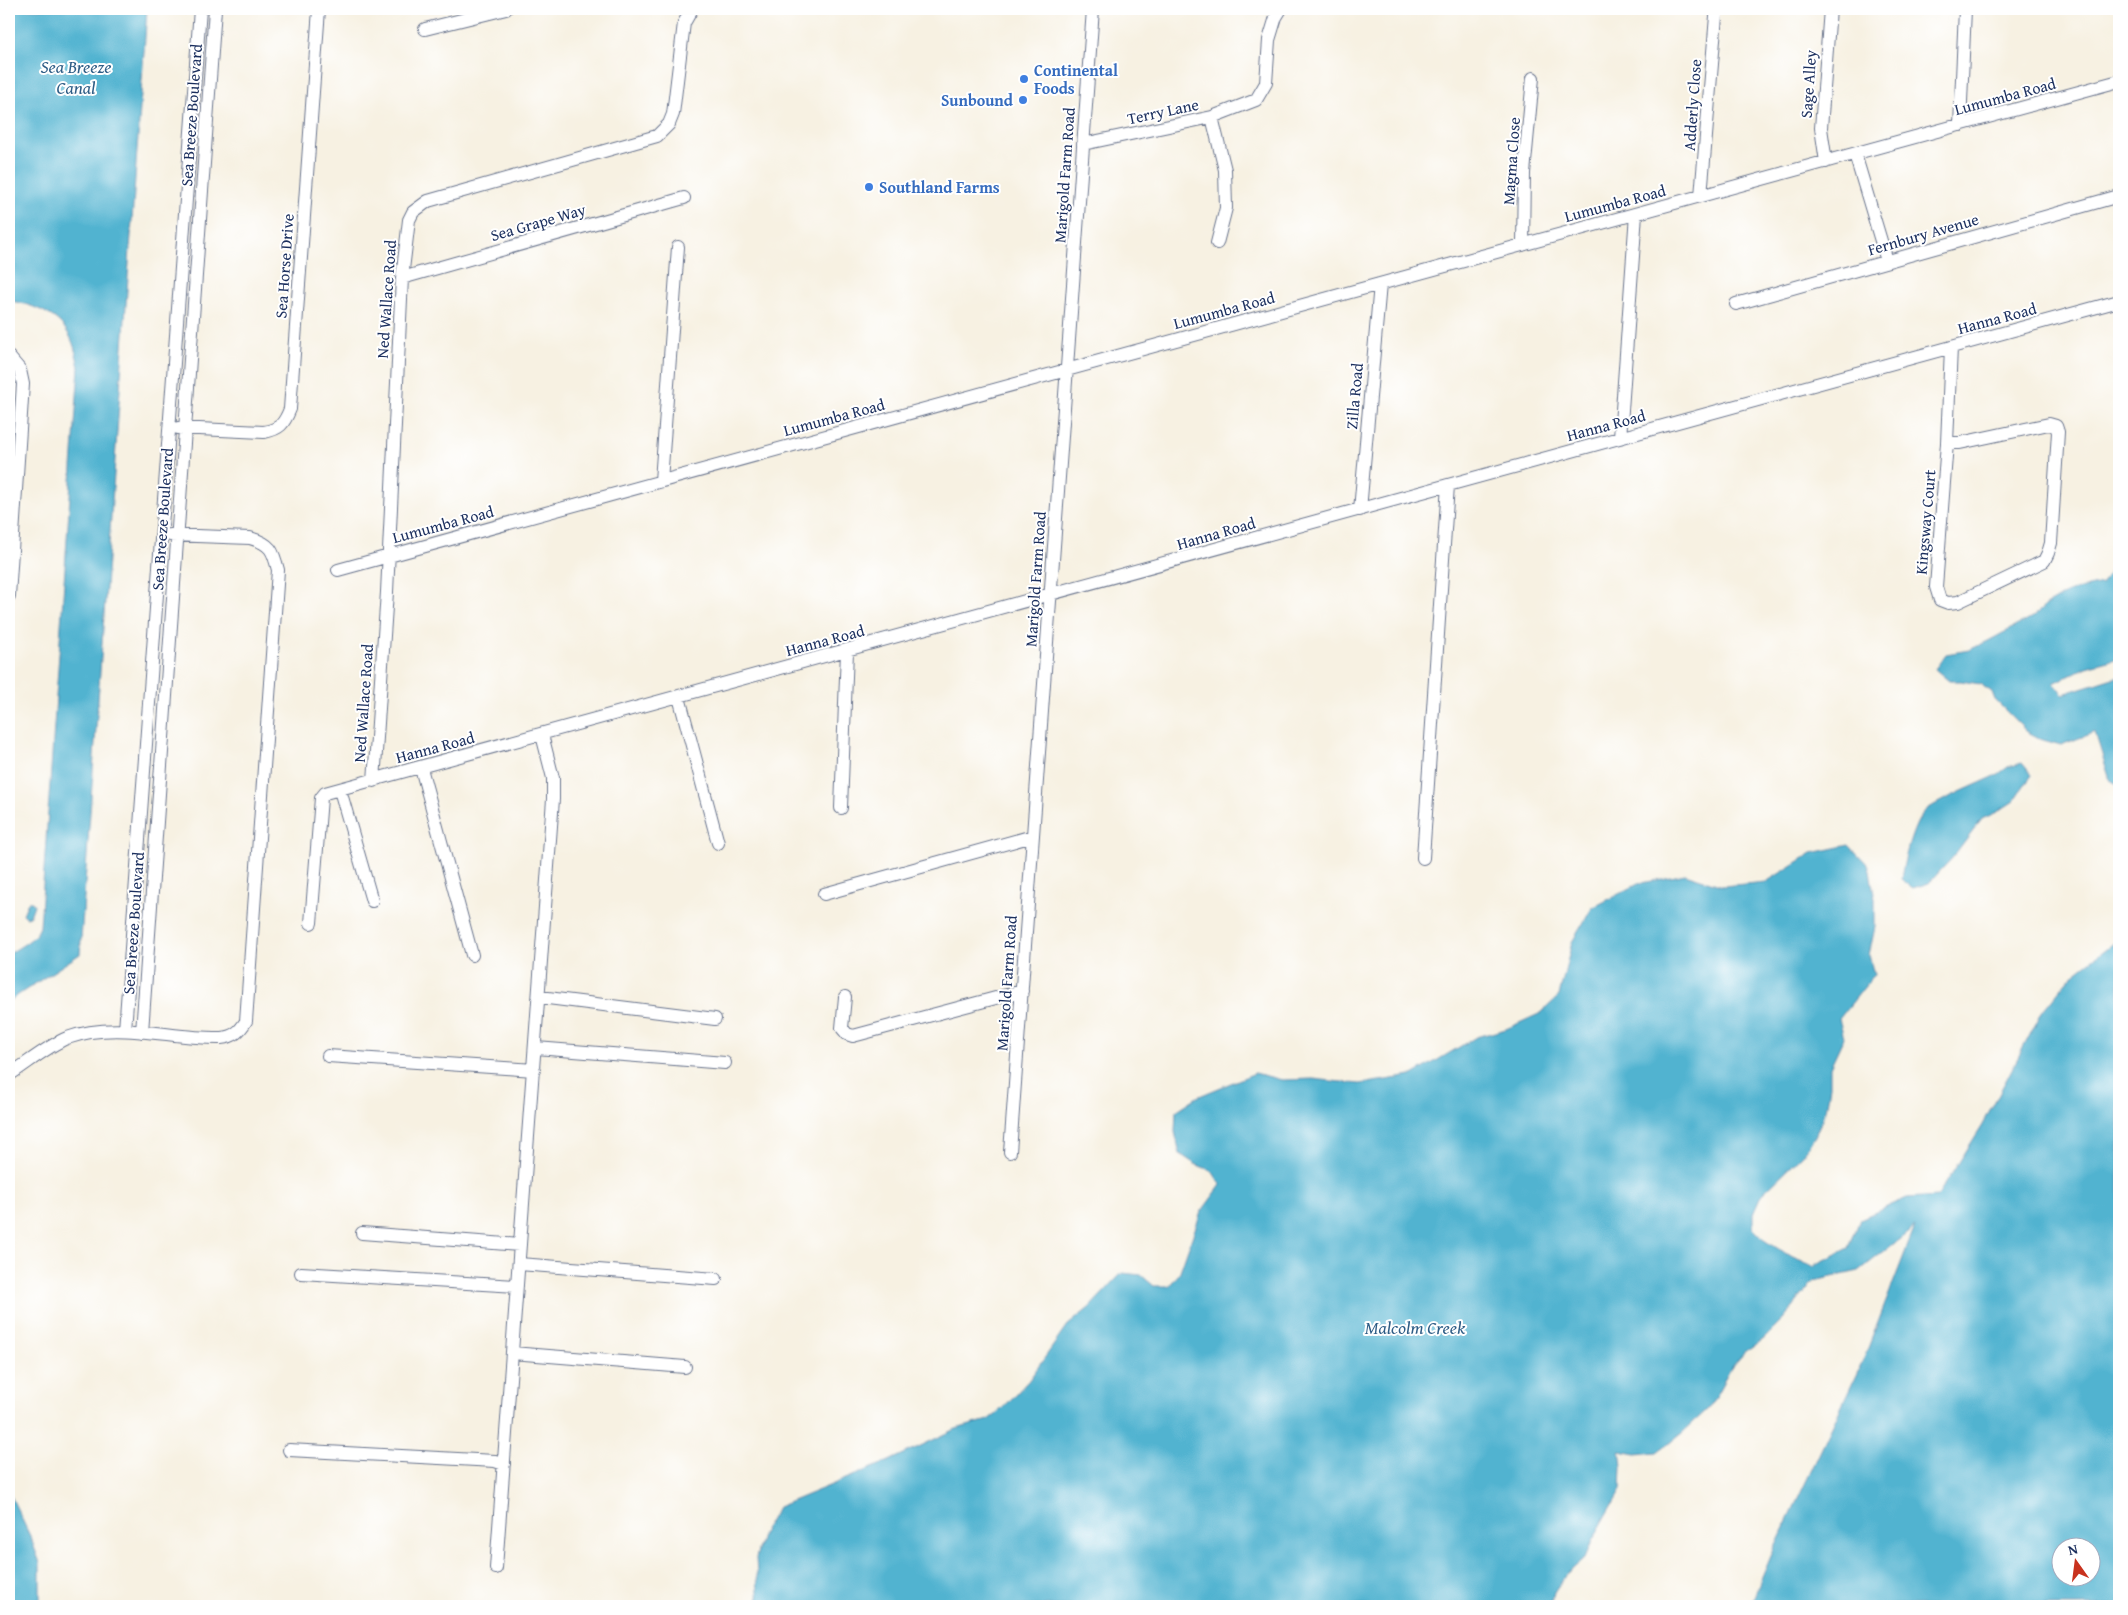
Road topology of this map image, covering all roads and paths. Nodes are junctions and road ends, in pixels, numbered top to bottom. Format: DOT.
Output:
graph roads {
  1 [pos="200,9"];
  2 [pos="215,9"];
  3 [pos="319,9"];
  4 [pos="506,9"];
  5 [pos="692,9"];
  6 [pos="1093,9"];
  7 [pos="1281,9"];
  8 [pos="1830,9"];
  9 [pos="1965,9"];
  10 [pos="1716,16"];
  11 [pos="425,29"];
  12 [pos="1533,78"];
  13 [pos="2119,81"];
  14 [pos="1212,117"];
  15 [pos="1960,125"];
  16 [pos="1083,144"];
  17 [pos="1855,154"];
  18 [pos="1826,162"];
  19 [pos="1701,196"];
  20 [pos="2119,196"];
  21 [pos="684,198"];
  22 [pos="1636,214"];
  23 [pos="1218,242"];
  24 [pos="1523,245"];
  25 [pos="678,247"];
  26 [pos="1887,261"];
  27 [pos="402,278"];
  28 [pos="1380,284"];
  29 [pos="2119,301"];
  30 [pos="1736,304"];
  31 [pos="1951,347"];
  32 [pos="9,357"];
  33 [pos="1067,370"];
  34 [pos="169,427"];
  35 [pos="185,428"];
  36 [pos="1620,438"];
  37 [pos="1948,443"];
  38 [pos="661,482"];
  39 [pos="1448,485"];
  40 [pos="1360,510"];
  41 [pos="161,535"];
  42 [pos="177,536"];
  43 [pos="389,556"];
  44 [pos="338,570"];
  45 [pos="9,596"];
  46 [pos="1050,596"];
  47 [pos="847,651"];
  48 [pos="678,697"];
  49 [pos="542,735"];
  50 [pos="421,768"];
  51 [pos="374,781"];
  52 [pos="340,790"];
  53 [pos="840,808"];
  54 [pos="1033,836"];
  55 [pos="718,844"];
  56 [pos="1423,858"];
  57 [pos="824,894"];
  58 [pos="372,901"];
  59 [pos="311,923"];
  60 [pos="472,955"];
  61 [pos="1022,991"];
  62 [pos="540,997"];
  63 [pos="845,997"];
  64 [pos="715,1019"];
  65 [pos="125,1030"];
  66 [pos="142,1032"];
  67 [pos="536,1048"];
  68 [pos="328,1056"];
  69 [pos="725,1063"];
  70 [pos="534,1070"];
  71 [pos="9,1075"];
  72 [pos="1010,1152"];
  73 [pos="362,1233"];
  74 [pos="520,1245"];
  75 [pos="519,1264"];
  76 [pos="301,1273"];
  77 [pos="716,1279"];
  78 [pos="517,1286"];
  79 [pos="512,1353"];
  80 [pos="685,1367"];
  81 [pos="290,1450"];
  82 [pos="504,1464"];
  83 [pos="496,1568"];
  1 -- 34 [label="street, Sea Breeze Boulevard"];
  2 -- 35 [label="street, Sea Breeze Boulevard"];
  3 -- 35 [label="street, Sea Horse Drive"];
  4 -- 11 [label="street"];
  5 -- 27 [label="street, Ned Wallace Road"];
  6 -- 16 [label="street, Marigold Farm Road"];
  7 -- 14 [label="street"];
  8 -- 18 [label="street, Sage Alley"];
  9 -- 15 [label="street"];
  10 -- 19 [label="street, Adderly Close"];
  12 -- 24 [label="street, Magma Close"];
  13 -- 15 [label="street, Lumumba Road"];
  14 -- 16 [label="street, Terry Lane"];
  14 -- 23 [label="street, Terry Lane"];
  15 -- 17 [label="street, Lumumba Road"];
  16 -- 33 [label="street, Marigold Farm Road"];
  17 -- 18 [label="street, Lumumba Road"];
  17 -- 26 [label="street"];
  18 -- 19 [label="street, Lumumba Road"];
  19 -- 22 [label="street, Lumumba Road"];
  20 -- 26 [label="street, Fernbury Avenue"];
  21 -- 27 [label="street, Sea Grape Way"];
  22 -- 24 [label="street, Lumumba Road"];
  22 -- 36 [label="street"];
  24 -- 28 [label="street, Lumumba Road"];
  25 -- 38 [label="street"];
  26 -- 30 [label="street, Fernbury Avenue"];
  27 -- 43 [label="street, Ned Wallace Road"];
  28 -- 33 [label="street, Lumumba Road"];
  28 -- 40 [label="street, Zilla Road"];
  29 -- 31 [label="street, Hanna Road"];
  31 -- 36 [label="street, Hanna Road"];
  31 -- 37 [label="street, Kingsway Court"];
  32 -- 45 [label="street"];
  33 -- 38 [label="street, Lumumba Road"];
  33 -- 46 [label="street, Marigold Farm Road"];
  34 -- 35 [label="street"];
  34 -- 41 [label="street, Sea Breeze Boulevard"];
  35 -- 42 [label="street, Sea Breeze Boulevard"];
  36 -- 39 [label="street, Hanna Road"];
  37 -- 37 [label="street, Kingsway Court"];
  38 -- 43 [label="street, Lumumba Road"];
  39 -- 40 [label="street, Hanna Road"];
  39 -- 56 [label="street"];
  40 -- 46 [label="street, Hanna Road"];
  41 -- 42 [label="street"];
  41 -- 65 [label="street, Sea Breeze Boulevard"];
  42 -- 66 [label="street, Sea Breeze Boulevard"];
  42 -- 66 [label="street"];
  43 -- 44 [label="street, Lumumba Road"];
  43 -- 51 [label="street, Ned Wallace Road"];
  46 -- 47 [label="street, Hanna Road"];
  46 -- 54 [label="street, Marigold Farm Road"];
  47 -- 48 [label="street, Hanna Road"];
  47 -- 53 [label="street"];
  48 -- 49 [label="street, Hanna Road"];
  48 -- 55 [label="street"];
  49 -- 50 [label="street, Hanna Road"];
  49 -- 62 [label="street"];
  50 -- 51 [label="street, Hanna Road"];
  50 -- 60 [label="street"];
  51 -- 52 [label="street, Hanna Road"];
  52 -- 58 [label="street"];
  52 -- 59 [label="street, Hanna Road"];
  54 -- 57 [label="street"];
  54 -- 61 [label="street, Marigold Farm Road"];
  61 -- 63 [label="street"];
  61 -- 72 [label="street, Marigold Farm Road"];
  62 -- 64 [label="street"];
  62 -- 67 [label="street"];
  65 -- 66 [label="street"];
  65 -- 71 [label="street"];
  67 -- 69 [label="street"];
  67 -- 70 [label="street"];
  68 -- 70 [label="street"];
  70 -- 74 [label="street"];
  73 -- 74 [label="street"];
  74 -- 75 [label="street"];
  75 -- 77 [label="street"];
  75 -- 78 [label="street"];
  76 -- 78 [label="street"];
  78 -- 79 [label="street"];
  79 -- 80 [label="street"];
  79 -- 82 [label="street"];
  81 -- 82 [label="street"];
  82 -- 83 [label="street"];
}
